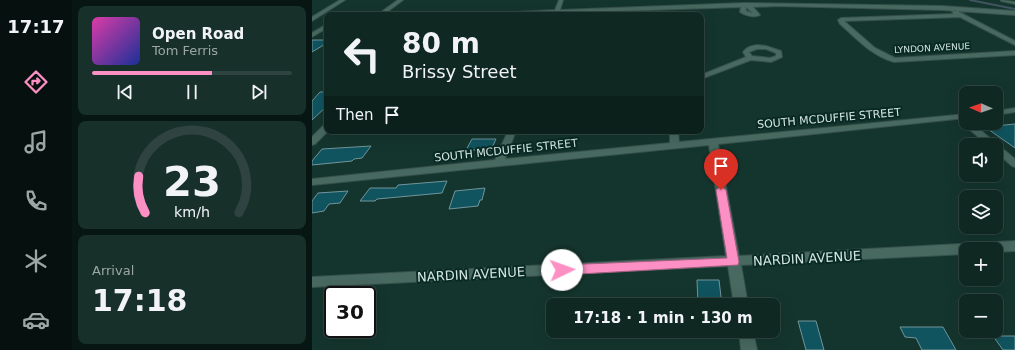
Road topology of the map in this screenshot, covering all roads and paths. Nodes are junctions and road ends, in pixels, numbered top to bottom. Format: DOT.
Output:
graph roads {
  1 [pos="343,0"];
  2 [pos="401,0"];
  3 [pos="561,0"];
  4 [pos="740,0"];
  5 [pos="1003,0"];
  6 [pos="1015,3"];
  7 [pos="744,4"];
  8 [pos="658,7"];
  9 [pos="948,9"];
  10 [pos="384,12"];
  11 [pos="556,12"];
  12 [pos="573,12"];
  13 [pos="658,12"];
  14 [pos="1015,13"];
  15 [pos="960,15"];
  16 [pos="312,19"];
  17 [pos="312,25"];
  18 [pos="324,25"];
  19 [pos="324,27"];
  20 [pos="312,36"];
  21 [pos="1015,43"];
  22 [pos="1015,53"];
  23 [pos="750,58"];
  24 [pos="704,76"];
  25 [pos="1015,110"];
  26 [pos="1003,112"];
  27 [pos="959,120"];
  28 [pos="324,130"];
  29 [pos="977,130"];
  30 [pos="511,134"];
  31 [pos="674,134"];
  32 [pos="985,138"];
  33 [pos="713,141"];
  34 [pos="312,142"];
  35 [pos="675,145"];
  36 [pos="1003,153"];
  37 [pos="499,163"];
  38 [pos="1015,164"];
  39 [pos="312,182"];
  40 [pos="1015,246"];
  41 [pos="1003,247"];
  42 [pos="959,249"];
  43 [pos="734,262"];
  44 [pos="312,282"];
  45 [pos="740,298"];
  46 [pos="747,338"];
  47 [pos="749,350"];
  1 -- 16 [label="street"];
  2 -- 10 [label="street"];
  3 -- 11 [label="street"];
  4 -- 7 [label="street"];
  5 -- 6 [label="street"];
  7 -- 8 [label="street"];
  7 -- 9 [label="street"];
  8 -- 12 [label="street"];
  8 -- 13 [label="street"];
  9 -- 14 [label="street"];
  9 -- 15 [label="street"];
  15 -- 21 [label="street"];
  15 -- 22 [label="street, LYNDON AVENUE"];
  17 -- 18 [label="street"];
  19 -- 20 [label="street"];
  23 -- 24 [label="street"];
  25 -- 26 [label="street"];
  27 -- 33 [label="street, SOUTH MCDUFFIE STREET"];
  28 -- 34 [label="street"];
  29 -- 32 [label="street"];
  30 -- 37 [label="street"];
  31 -- 35 [label="street"];
  33 -- 35 [label="street, SOUTH MCDUFFIE STREET"];
  33 -- 43 [label="street"];
  35 -- 37 [label="street, SOUTH MCDUFFIE STREET"];
  36 -- 38 [label="street"];
  37 -- 39 [label="street, SOUTH MCDUFFIE STREET"];
  40 -- 41 [label="street, NARDIN AVENUE"];
  42 -- 43 [label="street, NARDIN AVENUE"];
  43 -- 44 [label="street, NARDIN AVENUE"];
  43 -- 45 [label="street"];
  46 -- 47 [label="street"];
}
